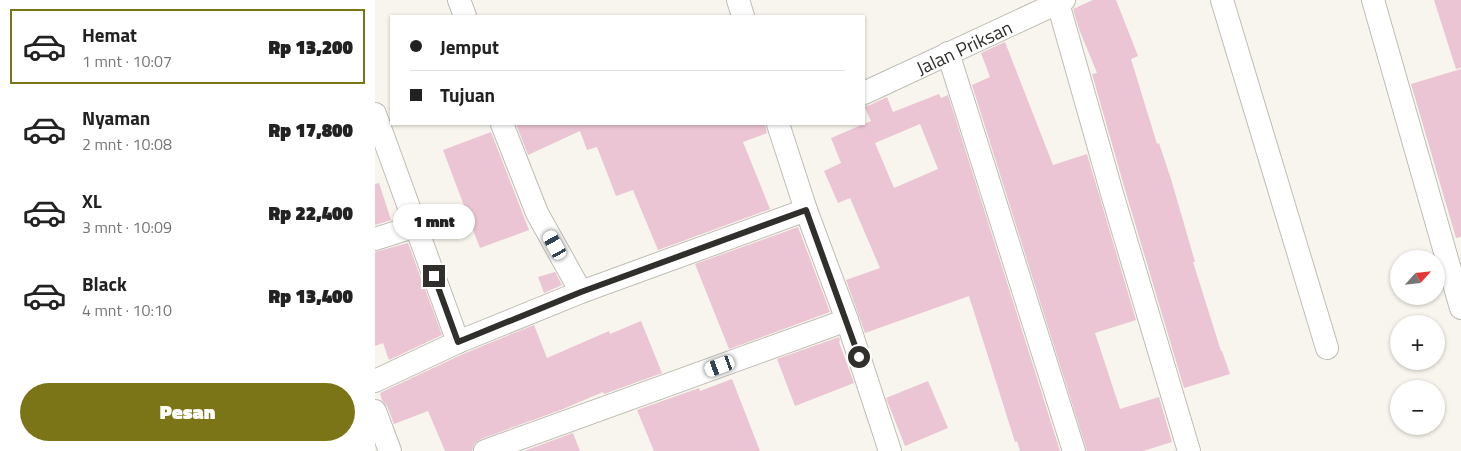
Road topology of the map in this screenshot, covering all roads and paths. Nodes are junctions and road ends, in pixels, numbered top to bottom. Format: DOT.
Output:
graph roads {
  1 [pos="459,0"];
  2 [pos="738,0"];
  3 [pos="1222,0"];
  4 [pos="1373,0"];
  5 [pos="1061,1"];
  6 [pos="465,15"];
  7 [pos="743,15"];
  8 [pos="948,53"];
  9 [pos="865,92"];
  10 [pos="375,114"];
  11 [pos="502,125"];
  12 [pos="785,126"];
  13 [pos="806,210"];
  14 [pos="416,226"];
  15 [pos="375,239"];
  16 [pos="581,292"];
  17 [pos="1461,308"];
  18 [pos="847,320"];
  19 [pos="458,342"];
  20 [pos="1327,348"];
  21 [pos="375,381"];
  22 [pos="375,411"];
  23 [pos="390,451"];
  24 [pos="485,451"];
  25 [pos="889,451"];
  26 [pos="1074,451"];
  27 [pos="1189,451"];
  1 -- 6 [label="street"];
  2 -- 7 [label="street"];
  3 -- 20 [label="street"];
  4 -- 17 [label="street"];
  5 -- 8 [label="street, Jalan Priksan"];
  5 -- 27 [label="street"];
  8 -- 9 [label="street, Jalan Priksan"];
  8 -- 26 [label="street"];
  10 -- 14 [label="street"];
  11 -- 16 [label="street"];
  12 -- 13 [label="street"];
  13 -- 16 [label="street"];
  13 -- 18 [label="street"];
  14 -- 15 [label="street"];
  14 -- 19 [label="street"];
  16 -- 19 [label="street"];
  18 -- 24 [label="street"];
  18 -- 25 [label="street"];
  19 -- 21 [label="street"];
  22 -- 23 [label="street"];
}
